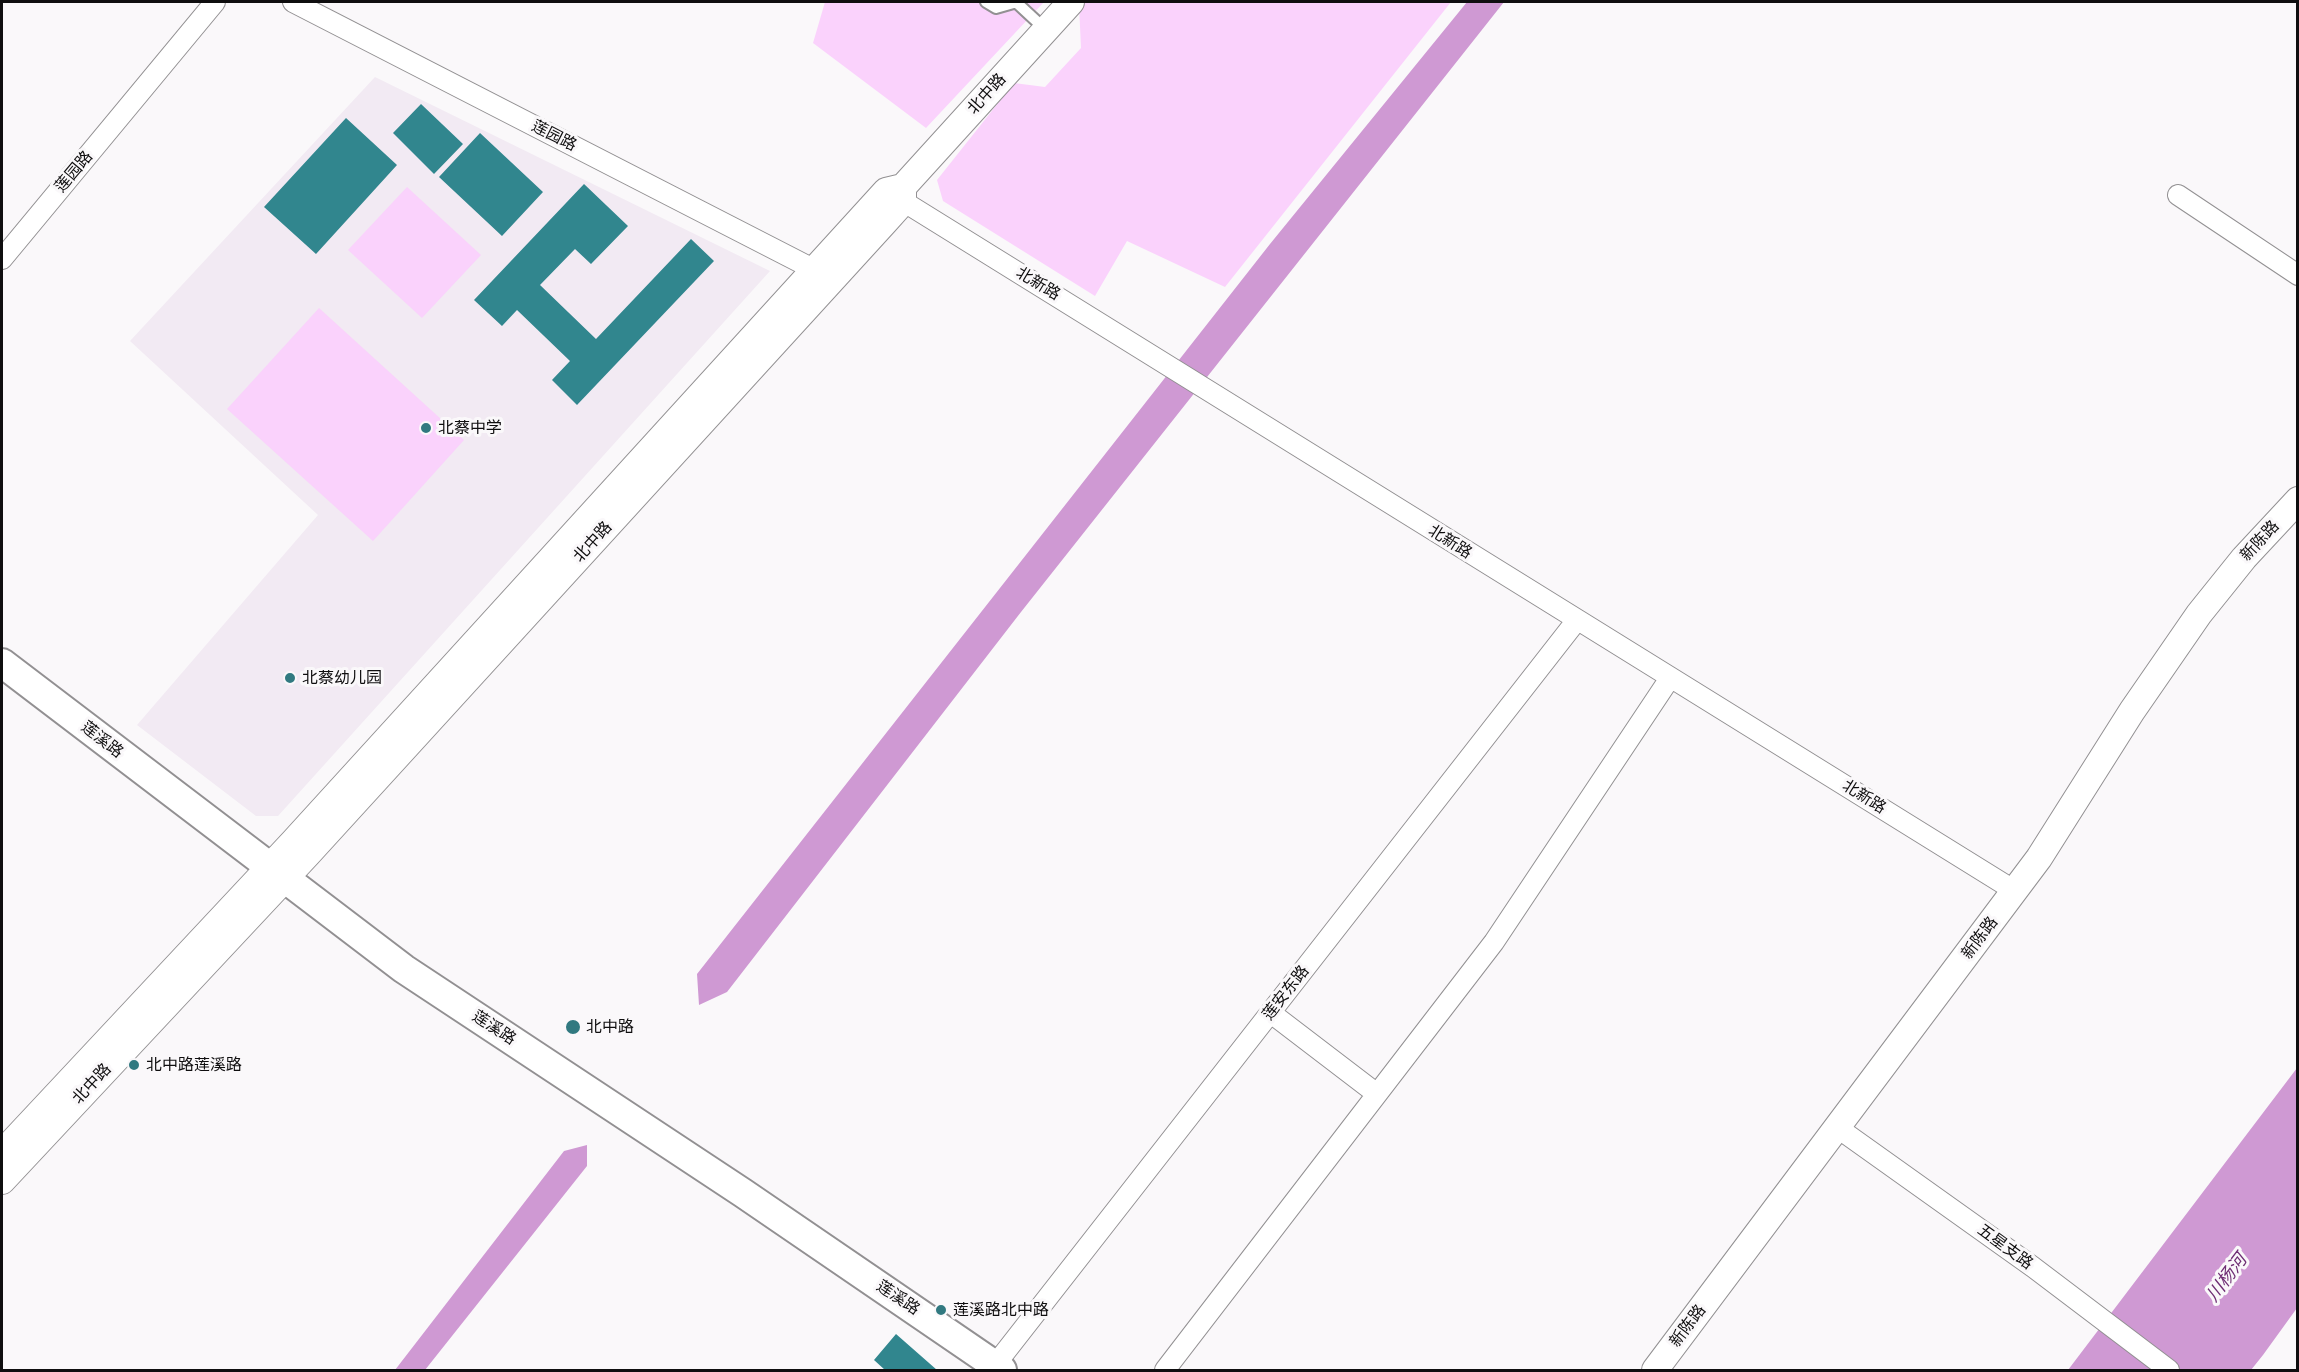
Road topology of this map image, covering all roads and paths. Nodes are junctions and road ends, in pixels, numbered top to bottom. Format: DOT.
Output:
graph roads {
  1 [pos="215,2"];
  2 [pos="293,2"];
  3 [pos="986,2"];
  4 [pos="1017,2"];
  5 [pos="1071,2"];
  6 [pos="1046,30"];
  7 [pos="897,193"];
  8 [pos="2178,195"];
  9 [pos="2,259"];
  10 [pos="815,270"];
  11 [pos="2298,275"];
  12 [pos="2298,500"];
  13 [pos="1577,621"];
  14 [pos="2,663"];
  15 [pos="1670,678"];
  16 [pos="277,874"];
  17 [pos="2015,891"];
  18 [pos="1271,1013"];
  19 [pos="1377,1094"];
  20 [pos="1838,1128"];
  21 [pos="2,1153"];
  22 [pos="2,1181"];
  23 [pos="999,1368"];
  24 [pos="1165,1371"];
  25 [pos="1655,1371"];
  26 [pos="2169,1371"];
  1 -- 9 [label="street, 莲园路"];
  2 -- 10 [label="street, 莲园路"];
  3 -- 4 [label="lane"];
  4 -- 6 [label="lane"];
  5 -- 6 [label="street, 北中路"];
  6 -- 7 [label="street, 北中路"];
  7 -- 10 [label="street, 北中路"];
  7 -- 13 [label="street, 北新路"];
  7 -- 16 [label="street, 北中路"];
  8 -- 11 [label="street"];
  10 -- 16 [label="street, 北中路"];
  12 -- 17 [label="street, 新陈路"];
  13 -- 15 [label="street, 北新路"];
  13 -- 18 [label="street, 莲安东路"];
  14 -- 16 [label="main road, 莲溪路"];
  15 -- 17 [label="street, 北新路"];
  15 -- 19 [label="street"];
  16 -- 21 [label="street, 北中路"];
  16 -- 22 [label="street, 北中路"];
  16 -- 23 [label="main road, 莲溪路"];
  17 -- 20 [label="street, 新陈路"];
  18 -- 19 [label="street"];
  18 -- 23 [label="street, 莲安东路"];
  19 -- 24 [label="street"];
  20 -- 25 [label="street, 新陈路"];
  20 -- 26 [label="street, 五星支路"];
}
